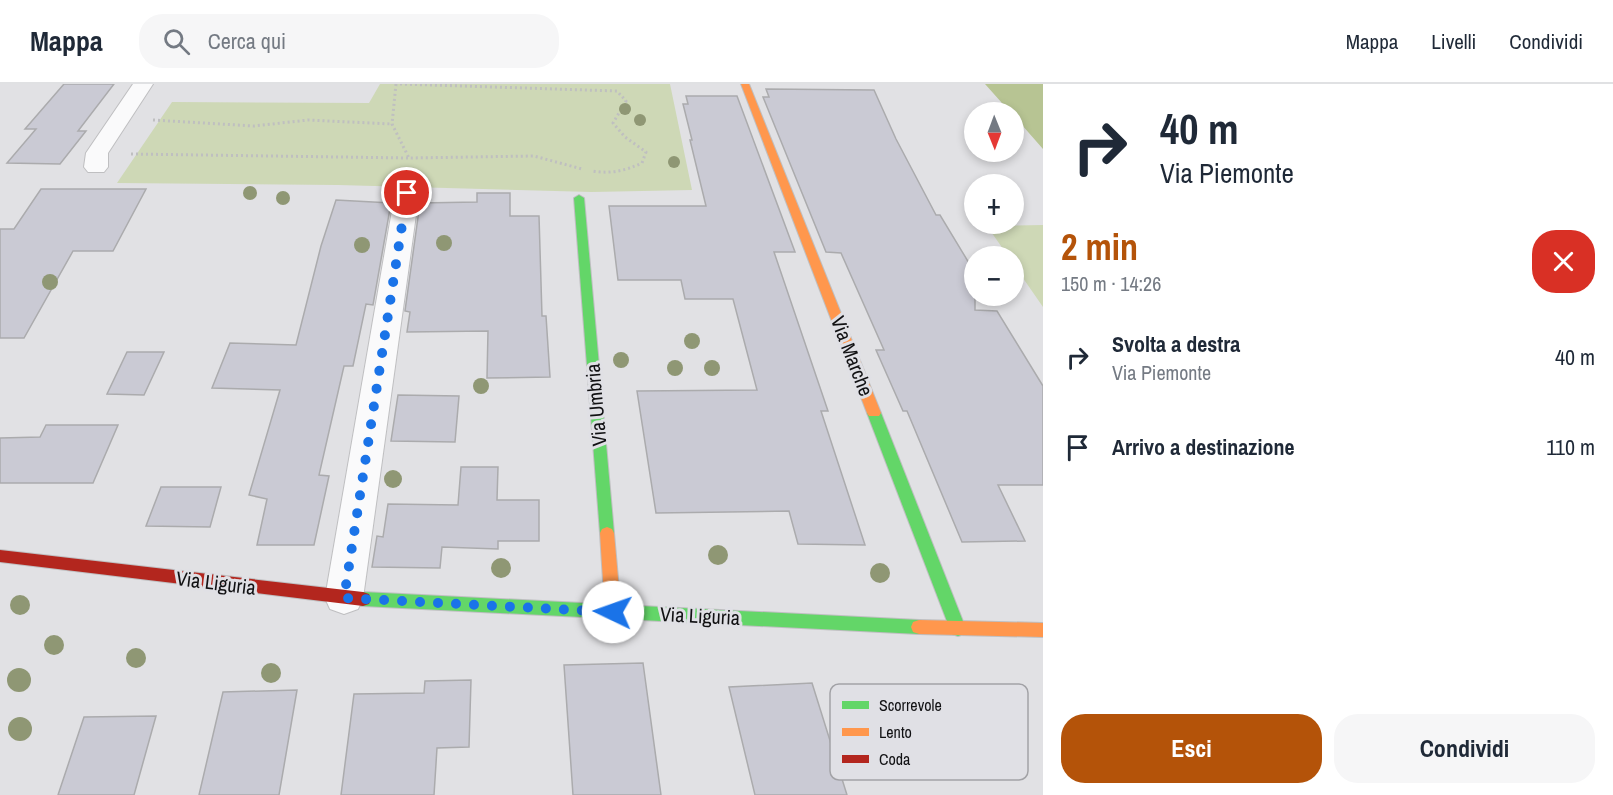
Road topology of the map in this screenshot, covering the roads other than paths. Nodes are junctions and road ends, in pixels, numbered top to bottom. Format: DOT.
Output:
graph roads {
  1 [pos="143,84"];
  2 [pos="746,84"];
  3 [pos="97,160"];
  4 [pos="407,193"];
  5 [pos="579,198"];
  6 [pos="0,556"];
  7 [pos="344,598"];
  8 [pos="613,612"];
  9 [pos="958,629"];
  10 [pos="1043,630"];
  1 -- 3 [label="street"];
  2 -- 9 [label="street, Via Marche"];
  4 -- 7 [label="street"];
  5 -- 8 [label="street, Via Umbria"];
  6 -- 7 [label="street, Via Liguria"];
  7 -- 8 [label="street, Via Liguria"];
  8 -- 9 [label="street, Via Liguria"];
  9 -- 10 [label="street, Via Liguria"];
}
